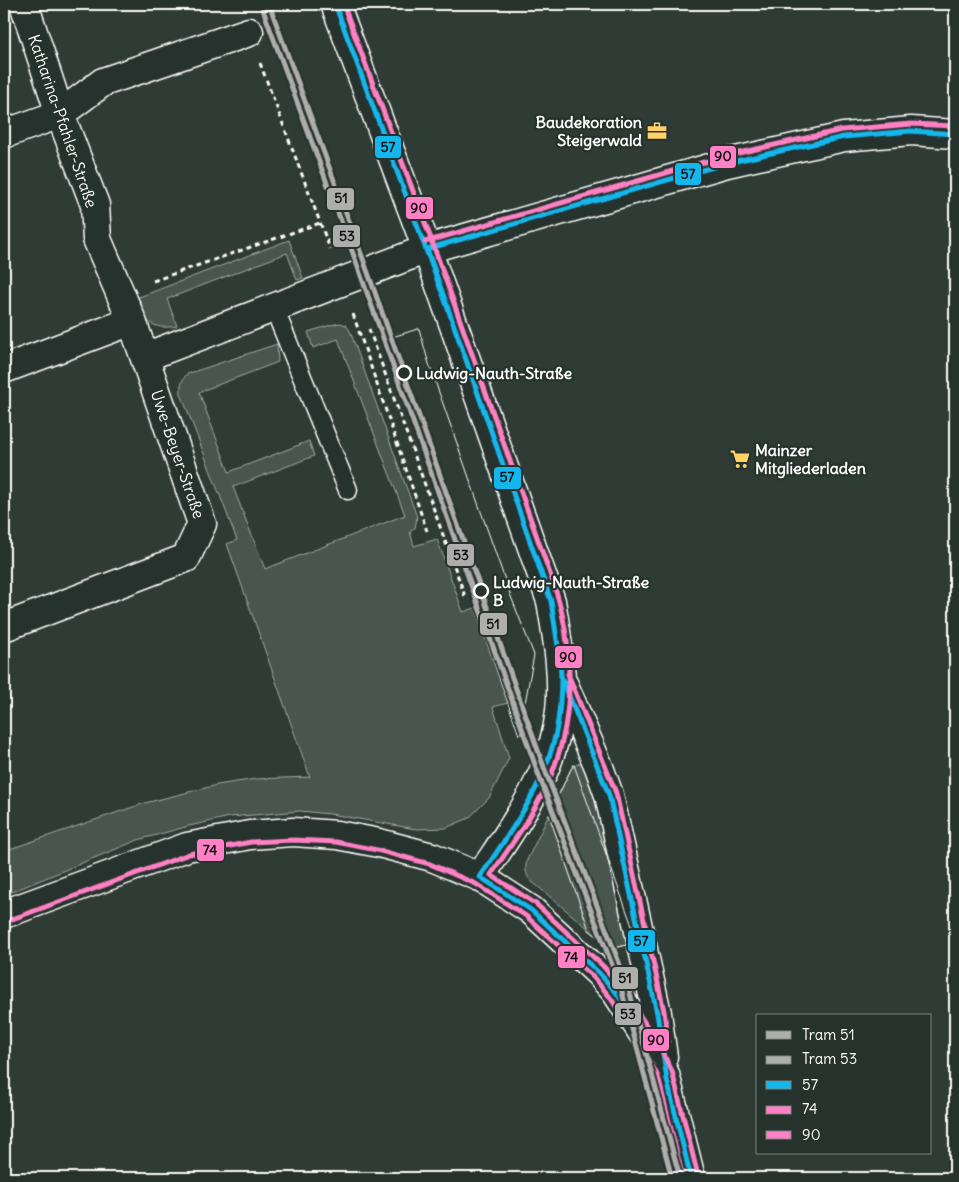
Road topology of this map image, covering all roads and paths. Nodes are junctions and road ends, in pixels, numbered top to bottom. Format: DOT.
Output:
graph roads {
  1 [pos="24,4"];
  2 [pos="335,4"];
  3 [pos="249,32"];
  4 [pos="60,114"];
  5 [pos="280,115"];
  6 [pos="4,134"];
  7 [pos="955,134"];
  8 [pos="320,223"];
  9 [pos="427,249"];
  10 [pos="333,258"];
  11 [pos="147,283"];
  12 [pos="350,307"];
  13 [pos="274,308"];
  14 [pos="132,321"];
  15 [pos="369,328"];
  16 [pos="145,357"];
  17 [pos="4,368"];
  18 [pos="348,490"];
  19 [pos="427,531"];
  20 [pos="466,599"];
  21 [pos="4,627"];
  22 [pos="561,676"];
  23 [pos="480,877"];
  24 [pos="4,914"];
  25 [pos="665,1074"];
  26 [pos="692,1178"];
  1 -- 4 [label="street, Katharina-Pfahler-Straße"];
  2 -- 9 [label="street"];
  3 -- 4 [label="street"];
  4 -- 6 [label="street"];
  4 -- 14 [label="street, Katharina-Pfahler-Straße"];
  5 -- 8 [label="path"];
  7 -- 9 [label="street"];
  8 -- 10 [label="path"];
  8 -- 11 [label="path"];
  9 -- 13 [label="street"];
  9 -- 22 [label="street"];
  12 -- 19 [label="path"];
  13 -- 16 [label="street"];
  13 -- 18 [label="lane"];
  14 -- 16 [label="street, Uwe-Beyer-Straße"];
  14 -- 17 [label="street"];
  15 -- 20 [label="path"];
  16 -- 21 [label="street, Uwe-Beyer-Straße"];
  22 -- 23 [label="street"];
  22 -- 25 [label="street"];
  23 -- 24 [label="street"];
  23 -- 25 [label="street"];
  25 -- 26 [label="street"];
}
